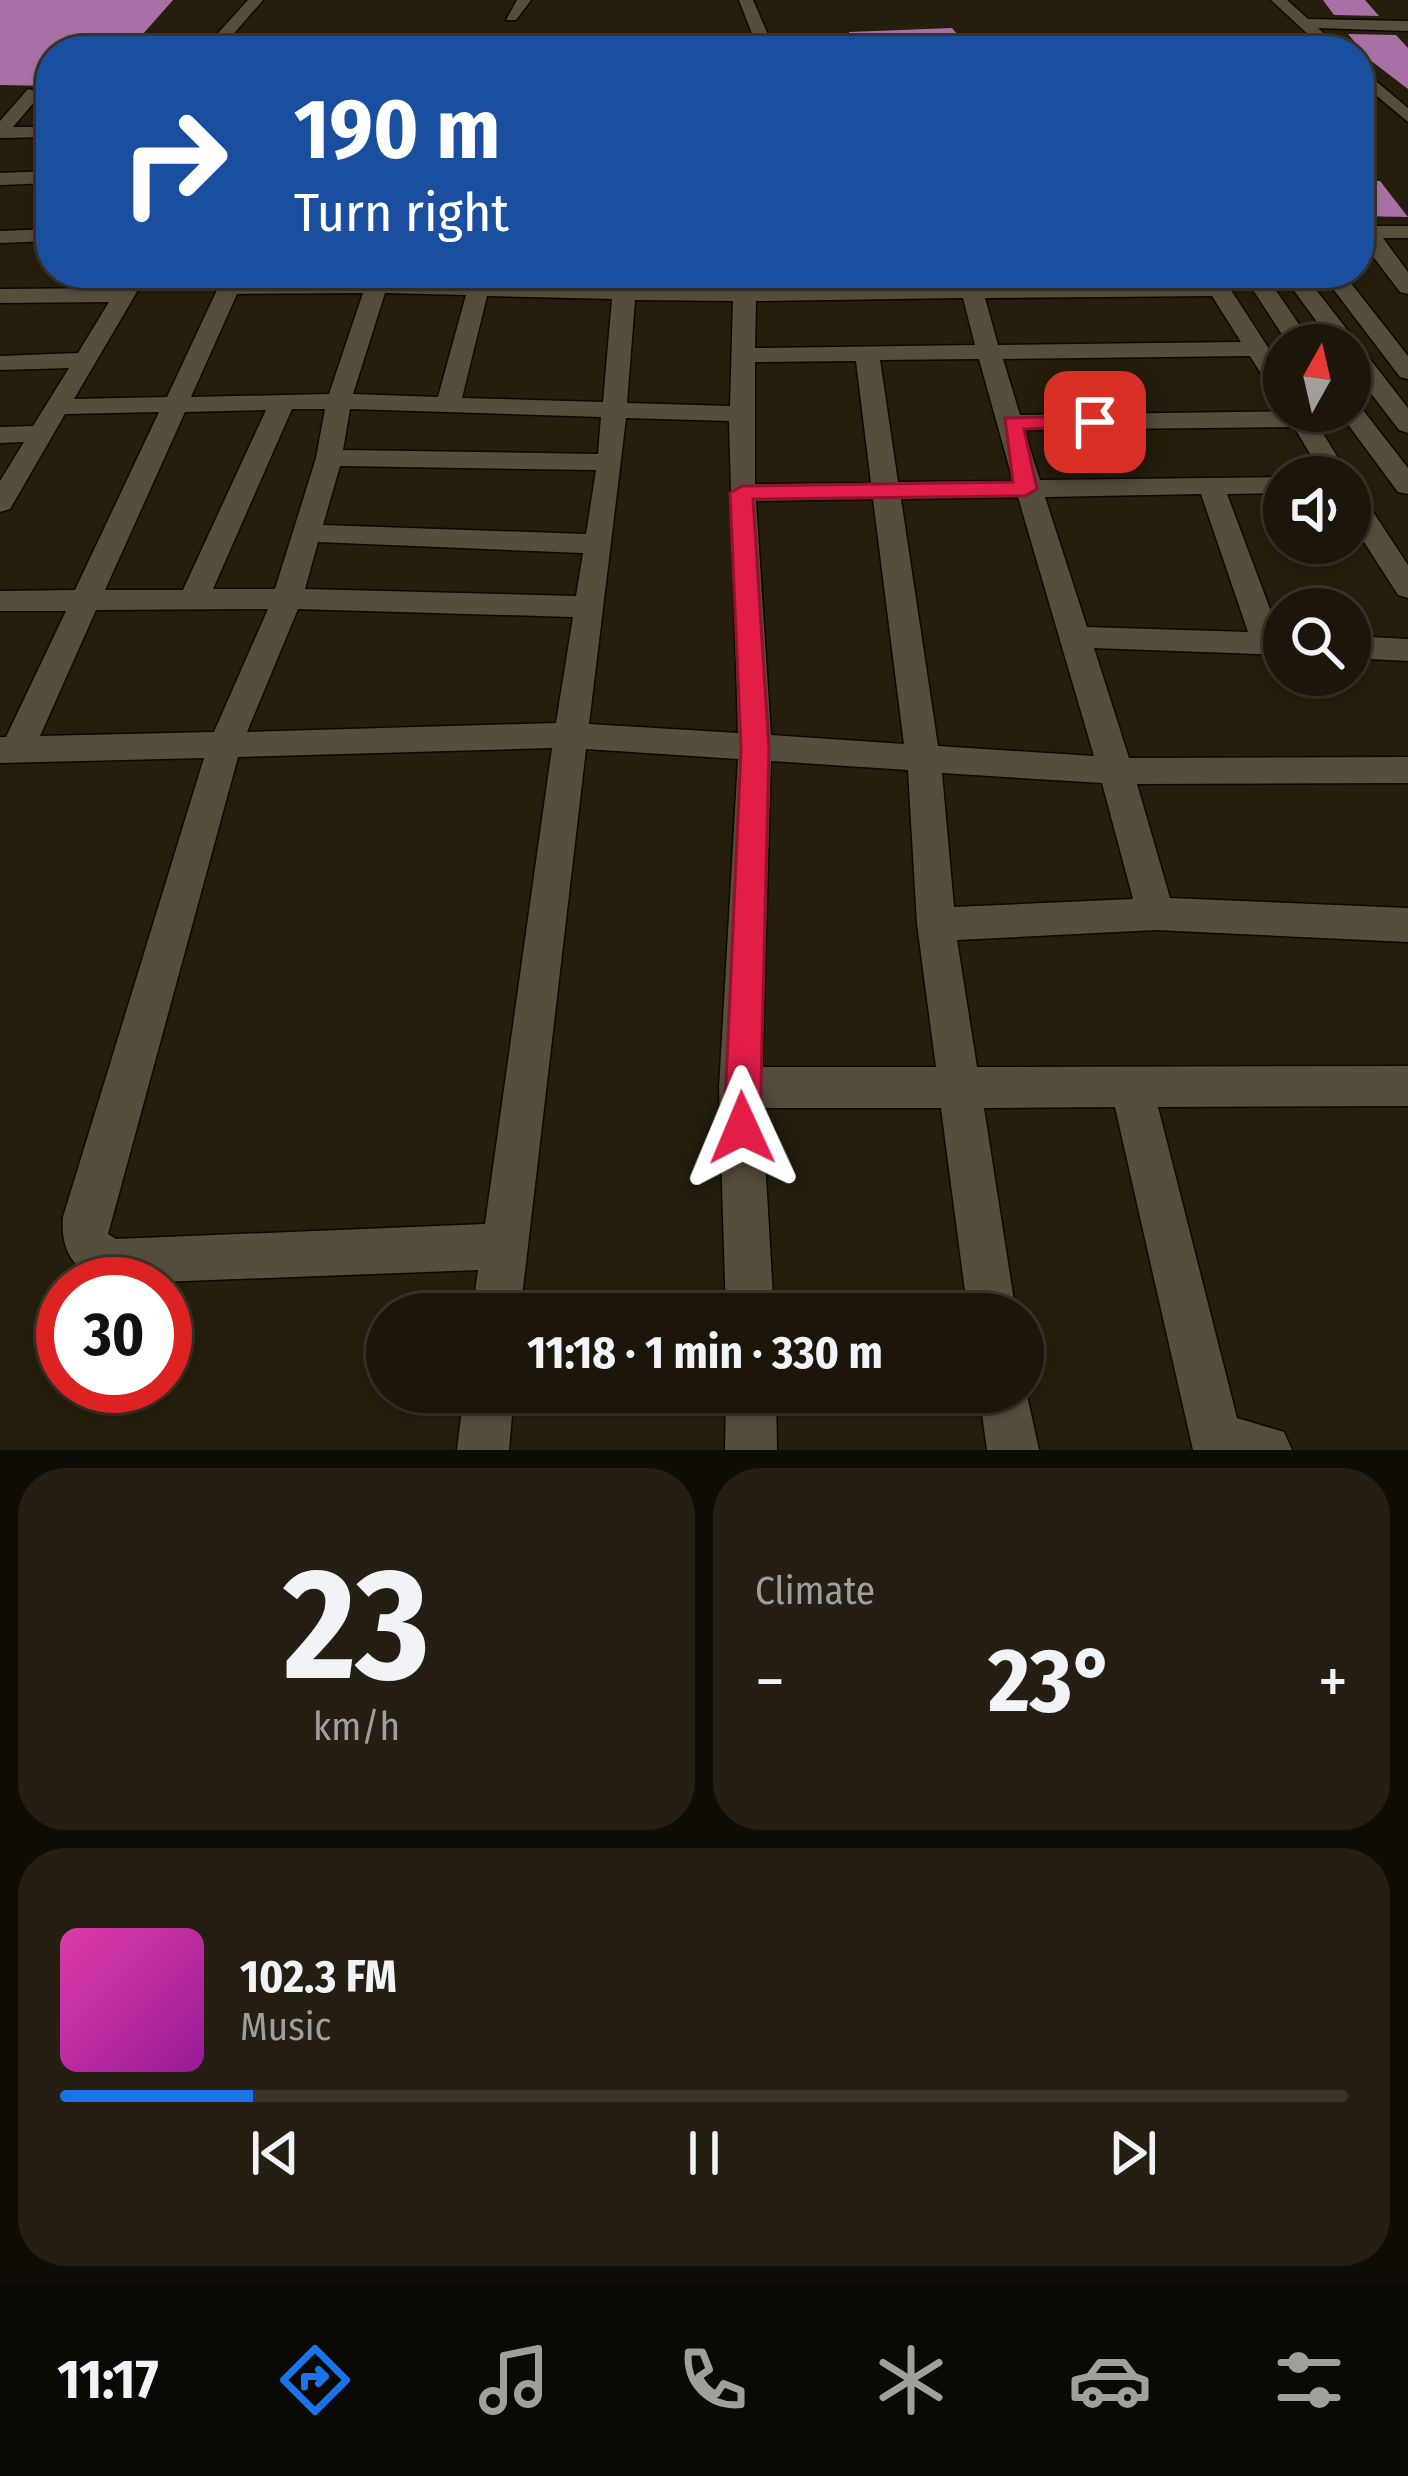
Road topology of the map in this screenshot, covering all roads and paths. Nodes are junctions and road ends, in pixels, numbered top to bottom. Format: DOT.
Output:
graph roads {
  1 [pos="256,0"];
  2 [pos="524,0"];
  3 [pos="746,0"];
  4 [pos="1278,0"];
  5 [pos="511,17"];
  6 [pos="1304,23"];
  7 [pos="1406,28"];
  8 [pos="225,36"];
  9 [pos="760,36"];
  10 [pos="1318,36"];
  11 [pos="1374,86"];
  12 [pos="0,92"];
  13 [pos="36,93"];
  14 [pos="36,100"];
  15 [pos="1408,117"];
  16 [pos="36,132"];
  17 [pos="36,178"];
  18 [pos="0,179"];
  19 [pos="1374,232"];
  20 [pos="1408,232"];
  21 [pos="36,236"];
  22 [pos="0,237"];
  23 [pos="1374,243"];
  24 [pos="1374,273"];
  25 [pos="1404,276"];
  26 [pos="87,288"];
  27 [pos="128,288"];
  28 [pos="229,288"];
  29 [pos="375,288"];
  30 [pos="468,288"];
  31 [pos="691,288"];
  32 [pos="746,288"];
  33 [pos="971,288"];
  34 [pos="1219,288"];
  35 [pos="1263,288"];
  36 [pos="1303,288"];
  37 [pos="1345,288"];
  38 [pos="478,290"];
  39 [pos="624,294"];
  40 [pos="0,296"];
  41 [pos="1287,324"];
  42 [pos="1330,324"];
  43 [pos="1370,324"];
  44 [pos="1371,324"];
  45 [pos="1371,325"];
  46 [pos="1408,326"];
  47 [pos="1255,349"];
  48 [pos="988,350"];
  49 [pos="746,355"];
  50 [pos="868,355"];
  51 [pos="85,361"];
  52 [pos="1263,361"];
  53 [pos="0,363"];
  54 [pos="1408,372"];
  55 [pos="1371,378"];
  56 [pos="283,401"];
  57 [pos="339,401"];
  58 [pos="177,402"];
  59 [pos="448,404"];
  60 [pos="614,406"];
  61 [pos="60,407"];
  62 [pos="741,414"];
  63 [pos="1263,416"];
  64 [pos="1012,423"];
  65 [pos="1408,425"];
  66 [pos="1367,432"];
  67 [pos="41,433"];
  68 [pos="0,435"];
  69 [pos="329,458"];
  70 [pos="610,461"];
  71 [pos="1263,485"];
  72 [pos="1210,486"];
  73 [pos="1408,486"];
  74 [pos="1025,489"];
  75 [pos="742,493"];
  76 [pos="888,493"];
  77 [pos="0,503"];
  78 [pos="1371,531"];
  79 [pos="307,533"];
  80 [pos="597,544"];
  81 [pos="1408,588"];
  82 [pos="287,599"];
  83 [pos="0,601"];
  84 [pos="193,601"];
  85 [pos="83,602"];
  86 [pos="588,607"];
  87 [pos="1263,613"];
  88 [pos="1074,637"];
  89 [pos="1263,644"];
  90 [pos="1371,648"];
  91 [pos="1408,650"];
  92 [pos="571,735"];
  93 [pos="225,746"];
  94 [pos="9,748"];
  95 [pos="755,749"];
  96 [pos="922,759"];
  97 [pos="1408,770"];
  98 [pos="1118,771"];
  99 [pos="1156,914"];
  100 [pos="936,924"];
  101 [pos="1408,925"];
  102 [pos="1408,1085"];
  103 [pos="1131,1086"];
  104 [pos="740,1088"];
  105 [pos="958,1089"];
  106 [pos="502,1246"];
  107 [pos="498,1293"];
  108 [pos="749,1293"];
  109 [pos="989,1293"];
  110 [pos="487,1413"];
  111 [pos="751,1413"];
  112 [pos="1007,1413"];
  113 [pos="1234,1446"];
  114 [pos="483,1450"];
  115 [pos="752,1450"];
  116 [pos="1012,1450"];
  1 -- 8 [label="street"];
  2 -- 5 [label="street"];
  3 -- 9 [label="street"];
  4 -- 6 [label="street"];
  6 -- 7 [label="street"];
  6 -- 10 [label="street"];
  11 -- 15 [label="street"];
  12 -- 13 [label="street"];
  14 -- 16 [label="street"];
  17 -- 18 [label="street"];
  19 -- 20 [label="street"];
  21 -- 22 [label="street"];
  23 -- 25 [label="street"];
  24 -- 25 [label="street"];
  26 -- 40 [label="street"];
  27 -- 51 [label="street"];
  28 -- 58 [label="street"];
  29 -- 57 [label="street"];
  30 -- 38 [label="street"];
  31 -- 39 [label="street"];
  32 -- 49 [label="street"];
  33 -- 48 [label="street"];
  34 -- 47 [label="street"];
  35 -- 41 [label="street"];
  36 -- 42 [label="street"];
  37 -- 43 [label="street"];
  38 -- 39 [label="street"];
  38 -- 59 [label="street"];
  39 -- 60 [label="street"];
  44 -- 46 [label="street"];
  45 -- 54 [label="street"];
  47 -- 48 [label="street"];
  47 -- 52 [label="street"];
  48 -- 50 [label="street"];
  48 -- 64 [label="street"];
  49 -- 50 [label="street"];
  49 -- 62 [label="street"];
  50 -- 76 [label="street"];
  51 -- 53 [label="street"];
  51 -- 61 [label="street"];
  55 -- 65 [label="street"];
  56 -- 57 [label="street"];
  56 -- 58 [label="street"];
  56 -- 84 [label="street"];
  57 -- 59 [label="street"];
  57 -- 69 [label="street"];
  58 -- 61 [label="street"];
  58 -- 85 [label="street"];
  59 -- 60 [label="street"];
  60 -- 62 [label="street"];
  60 -- 70 [label="street"];
  61 -- 67 [label="street"];
  62 -- 75 [label="street"];
  63 -- 64 [label="street"];
  64 -- 74 [label="street"];
  66 -- 73 [label="street"];
  67 -- 68 [label="street"];
  67 -- 77 [label="street"];
  69 -- 70 [label="street"];
  69 -- 79 [label="street"];
  70 -- 80 [label="street"];
  71 -- 72 [label="street"];
  72 -- 74 [label="street"];
  72 -- 87 [label="street"];
  74 -- 76 [label="street"];
  74 -- 88 [label="street"];
  75 -- 76 [label="street"];
  75 -- 95 [label="street"];
  76 -- 96 [label="street"];
  78 -- 81 [label="street"];
  79 -- 80 [label="street"];
  79 -- 82 [label="street"];
  80 -- 86 [label="street"];
  82 -- 84 [label="street"];
  82 -- 86 [label="street"];
  82 -- 93 [label="street"];
  83 -- 85 [label="street"];
  84 -- 85 [label="street"];
  85 -- 94 [label="street"];
  86 -- 92 [label="street"];
  88 -- 89 [label="street"];
  88 -- 98 [label="street"];
  90 -- 91 [label="street"];
  92 -- 93 [label="street"];
  92 -- 95 [label="street"];
  92 -- 106 [label="street"];
  93 -- 94 [label="street"];
  93 -- 106 [label="street"];
  95 -- 96 [label="street"];
  95 -- 104 [label="street"];
  96 -- 98 [label="street"];
  96 -- 100 [label="street"];
  97 -- 98 [label="street"];
  98 -- 99 [label="street"];
  99 -- 100 [label="street"];
  99 -- 101 [label="street"];
  100 -- 105 [label="street"];
  102 -- 103 [label="street"];
  103 -- 105 [label="street"];
  103 -- 113 [label="street"];
  104 -- 105 [label="street"];
  104 -- 108 [label="street"];
  105 -- 109 [label="street"];
  106 -- 107 [label="street"];
  110 -- 114 [label="street"];
  111 -- 115 [label="street"];
  112 -- 116 [label="street"];
}
